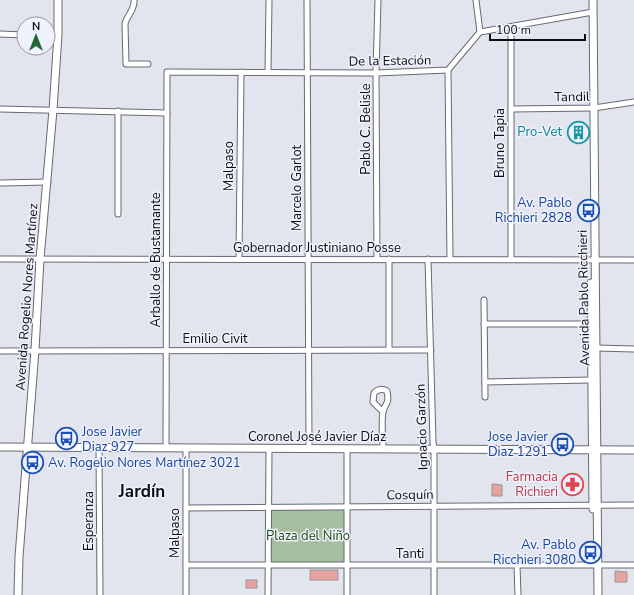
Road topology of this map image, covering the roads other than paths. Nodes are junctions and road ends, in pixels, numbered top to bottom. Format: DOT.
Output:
graph roads {
  1 [pos="58,0"];
  2 [pos="134,0"];
  3 [pos="269,0"];
  4 [pos="307,0"];
  5 [pos="378,0"];
  6 [pos="476,0"];
  7 [pos="589,0"];
  8 [pos="593,0"];
  9 [pos="591,13"];
  10 [pos="511,27"];
  11 [pos="480,32"];
  12 [pos="0,34"];
  13 [pos="16,35"];
  14 [pos="58,35"];
  15 [pos="148,64"];
  16 [pos="448,70"];
  17 [pos="167,72"];
  18 [pos="241,72"];
  19 [pos="268,72"];
  20 [pos="308,72"];
  21 [pos="376,73"];
  22 [pos="634,102"];
  23 [pos="592,108"];
  24 [pos="0,109"];
  25 [pos="511,109"];
  26 [pos="53,110"];
  27 [pos="118,111"];
  28 [pos="167,113"];
  29 [pos="48,182"];
  30 [pos="0,183"];
  31 [pos="118,214"];
  32 [pos="0,259"];
  33 [pos="40,259"];
  34 [pos="167,259"];
  35 [pos="239,259"];
  36 [pos="308,259"];
  37 [pos="377,259"];
  38 [pos="389,259"];
  39 [pos="428,259"];
  40 [pos="450,259"];
  41 [pos="511,259"];
  42 [pos="593,259"];
  43 [pos="634,260"];
  44 [pos="484,300"];
  45 [pos="484,324"];
  46 [pos="591,324"];
  47 [pos="597,348"];
  48 [pos="390,349"];
  49 [pos="634,349"];
  50 [pos="35,350"];
  51 [pos="167,350"];
  52 [pos="308,350"];
  53 [pos="431,350"];
  54 [pos="0,351"];
  55 [pos="592,380"];
  56 [pos="485,382"];
  57 [pos="485,397"];
  58 [pos="383,412"];
  59 [pos="0,447"];
  60 [pos="28,448"];
  61 [pos="99,448"];
  62 [pos="166,448"];
  63 [pos="186,448"];
  64 [pos="269,448"];
  65 [pos="309,448"];
  66 [pos="347,449"];
  67 [pos="383,449"];
  68 [pos="434,449"];
  69 [pos="595,450"];
  70 [pos="634,450"];
  71 [pos="595,505"];
  72 [pos="634,505"];
  73 [pos="347,506"];
  74 [pos="434,506"];
  75 [pos="269,507"];
  76 [pos="186,508"];
  77 [pos="186,565"];
  78 [pos="268,565"];
  79 [pos="347,565"];
  80 [pos="434,565"];
  81 [pos="517,565"];
  82 [pos="596,565"];
  83 [pos="634,565"];
  84 [pos="18,595"];
  85 [pos="100,595"];
  86 [pos="186,595"];
  87 [pos="268,595"];
  88 [pos="347,595"];
  89 [pos="434,595"];
  90 [pos="518,595"];
  91 [pos="594,595"];
  92 [pos="598,595"];
  1 -- 14 [label="main road, Avenida Rogelio Nores Martínez"];
  2 -- 15 [label="street"];
  3 -- 19 [label="street"];
  4 -- 20 [label="street, Marcelo Garlot"];
  5 -- 21 [label="street, Pablo C. Belisle"];
  6 -- 11 [label="street"];
  7 -- 9 [label="main road, Avenida Pablo Ricchieri"];
  8 -- 9 [label="main road, Avenida Pablo Ricchieri"];
  9 -- 10 [label="street"];
  9 -- 23 [label="main road, Avenida Pablo Ricchieri"];
  10 -- 11 [label="street"];
  10 -- 25 [label="street, Bruno Tapia"];
  11 -- 16 [label="street, De la Estación"];
  12 -- 13 [label="street"];
  14 -- 26 [label="main road, Avenida Rogelio Nores Martínez"];
  16 -- 21 [label="street, De la Estación"];
  16 -- 40 [label="street"];
  17 -- 18 [label="street, De la Estación"];
  17 -- 28 [label="street, Arballo de Bustamante"];
  18 -- 19 [label="street, De la Estación"];
  18 -- 35 [label="street, Malpaso"];
  19 -- 20 [label="street, De la Estación"];
  20 -- 21 [label="street, De la Estación"];
  20 -- 36 [label="street, Marcelo Garlot"];
  21 -- 37 [label="street, Pablo C. Belisle"];
  22 -- 23 [label="street, Tandil"];
  23 -- 25 [label="street, Tandil"];
  23 -- 42 [label="main road, Avenida Pablo Ricchieri"];
  24 -- 26 [label="street"];
  25 -- 41 [label="street, Bruno Tapia"];
  26 -- 27 [label="street"];
  26 -- 29 [label="main road, Avenida Rogelio Nores Martínez"];
  27 -- 28 [label="street"];
  27 -- 31 [label="street"];
  28 -- 34 [label="street, Arballo de Bustamante"];
  29 -- 30 [label="street"];
  29 -- 33 [label="main road, Avenida Rogelio Nores Martínez"];
  32 -- 33 [label="street, Gobernador Justiniano Posse"];
  33 -- 34 [label="street, Gobernador Justiniano Posse"];
  33 -- 50 [label="main road, Avenida Rogelio Nores Martínez"];
  34 -- 35 [label="street, Gobernador Justiniano Posse"];
  34 -- 51 [label="street, Arballo de Bustamante"];
  35 -- 36 [label="street, Gobernador Justiniano Posse"];
  36 -- 37 [label="street, Gobernador Justiniano Posse"];
  36 -- 52 [label="street, Marcelo Garlot"];
  37 -- 38 [label="street, Gobernador Justiniano Posse"];
  38 -- 39 [label="street, Gobernador Justiniano Posse"];
  38 -- 48 [label="street"];
  39 -- 40 [label="street, Gobernador Justiniano Posse"];
  39 -- 53 [label="street, Ignacio Garzón"];
  40 -- 41 [label="street, Gobernador Justiniano Posse"];
  41 -- 42 [label="street, Gobernador Justiniano Posse"];
  42 -- 43 [label="street, Gobernador Justiniano Posse"];
  42 -- 46 [label="main road, Avenida Pablo Ricchieri"];
  42 -- 47 [label="main road, Avenida Pablo Ricchieri"];
  44 -- 45 [label="street"];
  45 -- 46 [label="street"];
  45 -- 56 [label="street"];
  46 -- 55 [label="main road, Avenida Pablo Ricchieri"];
  47 -- 49 [label="street"];
  47 -- 69 [label="main road, Avenida Pablo Ricchieri"];
  48 -- 52 [label="street, Emilio Civit"];
  48 -- 53 [label="street, Emilio Civit"];
  50 -- 51 [label="street, Emilio Civit"];
  50 -- 54 [label="street, Emilio Civit"];
  50 -- 60 [label="main road, Avenida Rogelio Nores Martínez"];
  51 -- 52 [label="street, Emilio Civit"];
  51 -- 62 [label="street, Arballo de Bustamante"];
  52 -- 65 [label="street, Marcelo Garlot"];
  53 -- 68 [label="street, Ignacio Garzón"];
  55 -- 56 [label="street"];
  55 -- 69 [label="main road, Avenida Pablo Ricchieri"];
  56 -- 57 [label="street"];
  58 -- 67 [label="street"];
  59 -- 60 [label="main road, Coronel José Javier Díaz"];
  60 -- 61 [label="main road, Coronel José Javier Díaz"];
  60 -- 84 [label="main road, Avenida Rogelio Nores Martínez"];
  61 -- 62 [label="main road, Coronel José Javier Díaz"];
  61 -- 85 [label="street, Esperanza"];
  62 -- 63 [label="main road, Coronel José Javier Díaz"];
  63 -- 64 [label="main road, Coronel José Javier Díaz"];
  63 -- 76 [label="street, Malpaso"];
  64 -- 65 [label="main road, Coronel José Javier Díaz"];
  64 -- 75 [label="street"];
  65 -- 66 [label="main road, Coronel José Javier Díaz"];
  66 -- 67 [label="main road, Coronel José Javier Díaz"];
  66 -- 73 [label="street"];
  67 -- 68 [label="main road, Coronel José Javier Díaz"];
  68 -- 69 [label="main road, Coronel José Javier Díaz"];
  68 -- 74 [label="street, Ignacio Garzón"];
  69 -- 70 [label="main road, Coronel José Javier Díaz"];
  69 -- 71 [label="main road, Avenida Pablo Ricchieri"];
  71 -- 72 [label="street, Cosquín"];
  71 -- 74 [label="street, Cosquín"];
  71 -- 82 [label="main road, Avenida Pablo Ricchieri"];
  73 -- 74 [label="street, Cosquín"];
  73 -- 75 [label="street, Cosquín"];
  73 -- 79 [label="street"];
  74 -- 80 [label="street, Ignacio Garzón"];
  75 -- 76 [label="street, Cosquín"];
  75 -- 78 [label="street"];
  76 -- 77 [label="street, Malpaso"];
  77 -- 78 [label="street, Tanti"];
  77 -- 86 [label="street, Malpaso"];
  78 -- 79 [label="street, Tanti"];
  78 -- 87 [label="street"];
  79 -- 80 [label="street, Tanti"];
  79 -- 88 [label="street"];
  80 -- 81 [label="street, Tanti"];
  80 -- 89 [label="street, Ignacio Garzón"];
  81 -- 82 [label="street, Tanti"];
  81 -- 90 [label="street"];
  82 -- 83 [label="street, Tanti"];
  82 -- 91 [label="main road, Avenida Pablo Ricchieri"];
  82 -- 92 [label="main road, Avenida Pablo Ricchieri"];
}
